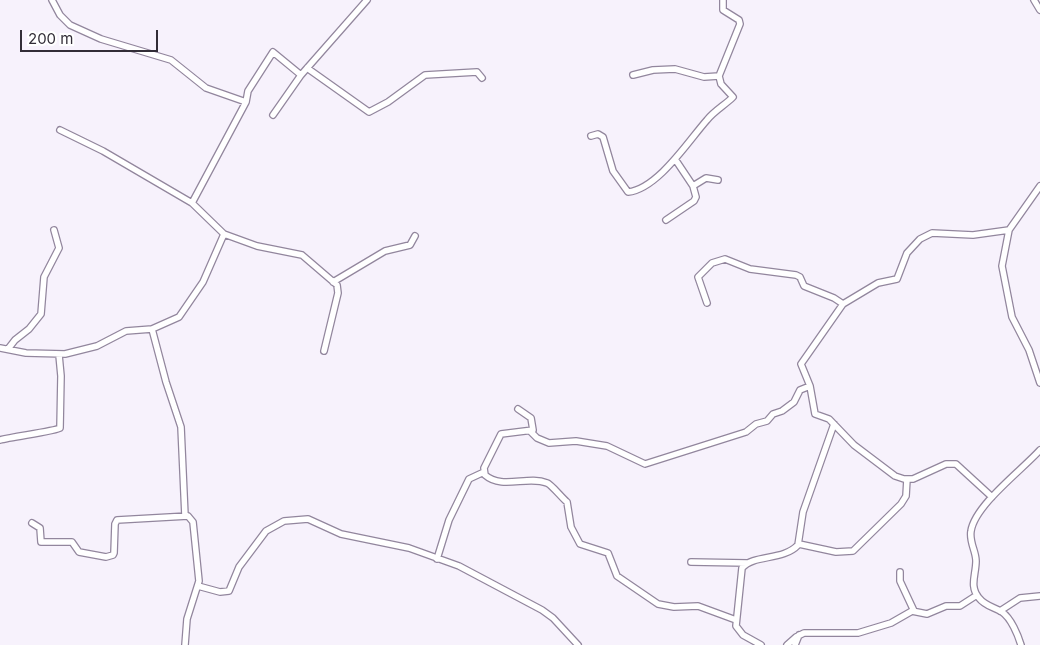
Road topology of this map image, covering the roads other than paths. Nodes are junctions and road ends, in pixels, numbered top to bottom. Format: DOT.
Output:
graph roads {
  1 [pos="52,0"];
  2 [pos="366,0"];
  3 [pos="723,0"];
  4 [pos="1034,0"];
  5 [pos="1040,10"];
  6 [pos="307,68"];
  7 [pos="634,74"];
  8 [pos="301,75"];
  9 [pos="719,76"];
  10 [pos="482,78"];
  11 [pos="246,102"];
  12 [pos="273,115"];
  13 [pos="60,130"];
  14 [pos="591,136"];
  15 [pos="675,160"];
  16 [pos="718,180"];
  17 [pos="693,186"];
  18 [pos="1040,186"];
  19 [pos="1032,197"];
  20 [pos="1040,197"];
  21 [pos="192,202"];
  22 [pos="666,220"];
  23 [pos="54,230"];
  24 [pos="1009,230"];
  25 [pos="224,234"];
  26 [pos="415,236"];
  27 [pos="333,282"];
  28 [pos="706,303"];
  29 [pos="842,304"];
  30 [pos="152,329"];
  31 [pos="0,348"];
  32 [pos="8,350"];
  33 [pos="324,351"];
  34 [pos="59,354"];
  35 [pos="1040,383"];
  36 [pos="810,386"];
  37 [pos="518,409"];
  38 [pos="834,424"];
  39 [pos="531,432"];
  40 [pos="0,440"];
  41 [pos="1040,450"];
  42 [pos="484,472"];
  43 [pos="907,479"];
  44 [pos="992,497"];
  45 [pos="185,516"];
  46 [pos="32,523"];
  47 [pos="799,544"];
  48 [pos="437,559"];
  49 [pos="691,562"];
  50 [pos="747,563"];
  51 [pos="900,572"];
  52 [pos="198,586"];
  53 [pos="977,595"];
  54 [pos="1040,596"];
  55 [pos="914,611"];
  56 [pos="1000,611"];
  57 [pos="736,620"];
  58 [pos="799,635"];
  59 [pos="185,645"];
  60 [pos="578,645"];
  61 [pos="761,645"];
  62 [pos="787,645"];
  63 [pos="795,645"];
  64 [pos="1022,645"];
  1 -- 11 [label="street"];
  2 -- 6 [label="street"];
  3 -- 9 [label="street"];
  4 -- 5 [label="street"];
  6 -- 8 [label="street"];
  6 -- 10 [label="street"];
  7 -- 9 [label="street"];
  8 -- 11 [label="street"];
  8 -- 12 [label="street"];
  9 -- 15 [label="street"];
  11 -- 21 [label="street"];
  13 -- 21 [label="street"];
  14 -- 15 [label="street"];
  15 -- 17 [label="street"];
  16 -- 17 [label="street"];
  17 -- 22 [label="street"];
  18 -- 19 [label="street"];
  19 -- 20 [label="street"];
  19 -- 24 [label="street"];
  21 -- 25 [label="street"];
  23 -- 32 [label="street"];
  24 -- 29 [label="street"];
  24 -- 35 [label="street"];
  25 -- 27 [label="street"];
  25 -- 30 [label="street"];
  26 -- 27 [label="street"];
  27 -- 33 [label="street"];
  28 -- 29 [label="street"];
  29 -- 36 [label="street"];
  30 -- 34 [label="street"];
  30 -- 45 [label="street"];
  31 -- 32 [label="street"];
  32 -- 34 [label="street"];
  34 -- 40 [label="street"];
  36 -- 38 [label="street"];
  36 -- 39 [label="street"];
  37 -- 39 [label="street"];
  38 -- 43 [label="street"];
  38 -- 47 [label="street"];
  39 -- 42 [label="street"];
  41 -- 44 [label="street"];
  42 -- 48 [label="street"];
  42 -- 57 [label="street"];
  43 -- 44 [label="street"];
  43 -- 47 [label="street"];
  44 -- 53 [label="street"];
  45 -- 46 [label="street"];
  45 -- 52 [label="street"];
  47 -- 50 [label="street"];
  48 -- 52 [label="street"];
  48 -- 60 [label="street"];
  49 -- 50 [label="street"];
  50 -- 57 [label="street"];
  51 -- 55 [label="street"];
  52 -- 59 [label="street"];
  53 -- 55 [label="street"];
  53 -- 56 [label="street"];
  54 -- 56 [label="street"];
  55 -- 58 [label="street"];
  56 -- 64 [label="street"];
  57 -- 61 [label="street"];
  58 -- 62 [label="street"];
  58 -- 63 [label="street"];
}
